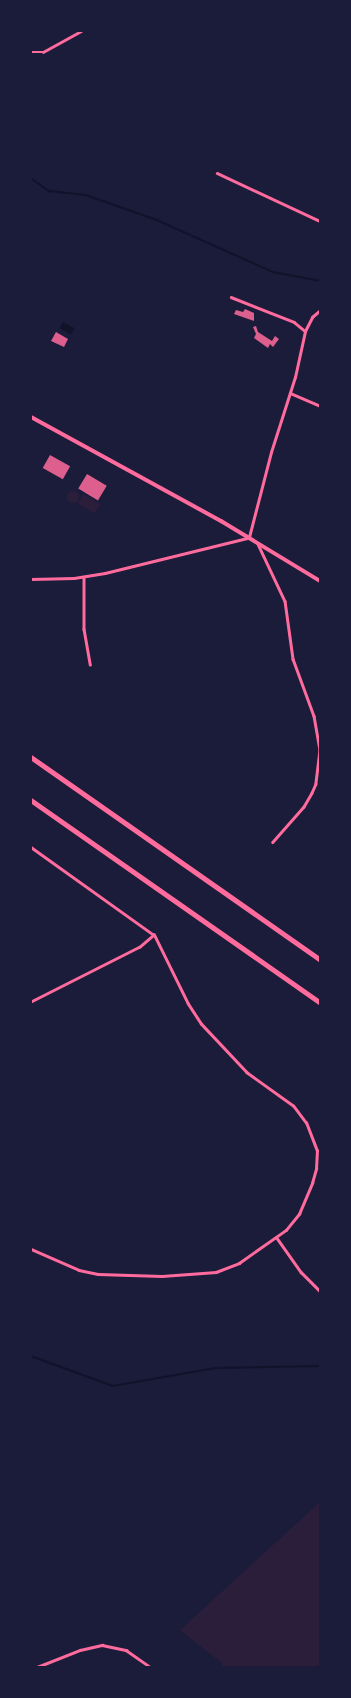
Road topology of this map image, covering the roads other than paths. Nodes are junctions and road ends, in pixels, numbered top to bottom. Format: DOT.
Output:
graph roads {
  1 [pos="81,31"];
  2 [pos="31,52"];
  3 [pos="217,173"];
  4 [pos="320,221"];
  5 [pos="231,297"];
  6 [pos="320,310"];
  7 [pos="305,331"];
  8 [pos="290,393"];
  9 [pos="320,406"];
  10 [pos="31,417"];
  11 [pos="249,537"];
  12 [pos="257,542"];
  13 [pos="84,576"];
  14 [pos="31,579"];
  15 [pos="320,581"];
  16 [pos="90,664"];
  17 [pos="31,757"];
  18 [pos="31,800"];
  19 [pos="273,842"];
  20 [pos="31,847"];
  21 [pos="154,935"];
  22 [pos="320,959"];
  23 [pos="31,1002"];
  24 [pos="320,1002"];
  25 [pos="277,1238"];
  26 [pos="31,1249"];
  27 [pos="320,1292"];
  28 [pos="37,1667"];
  29 [pos="150,1667"];
  1 -- 2 [label="street"];
  3 -- 4 [label="street"];
  5 -- 7 [label="street"];
  6 -- 7 [label="street"];
  7 -- 8 [label="street"];
  8 -- 9 [label="street"];
  8 -- 11 [label="street"];
  10 -- 11 [label="main road"];
  11 -- 12 [label="main road"];
  11 -- 13 [label="street"];
  12 -- 15 [label="main road"];
  12 -- 19 [label="street"];
  13 -- 14 [label="street"];
  13 -- 16 [label="street"];
  17 -- 22 [label="highway"];
  18 -- 24 [label="highway"];
  20 -- 21 [label="street"];
  21 -- 23 [label="street"];
  21 -- 25 [label="street"];
  25 -- 26 [label="street"];
  25 -- 27 [label="street"];
  28 -- 29 [label="street"];
}
